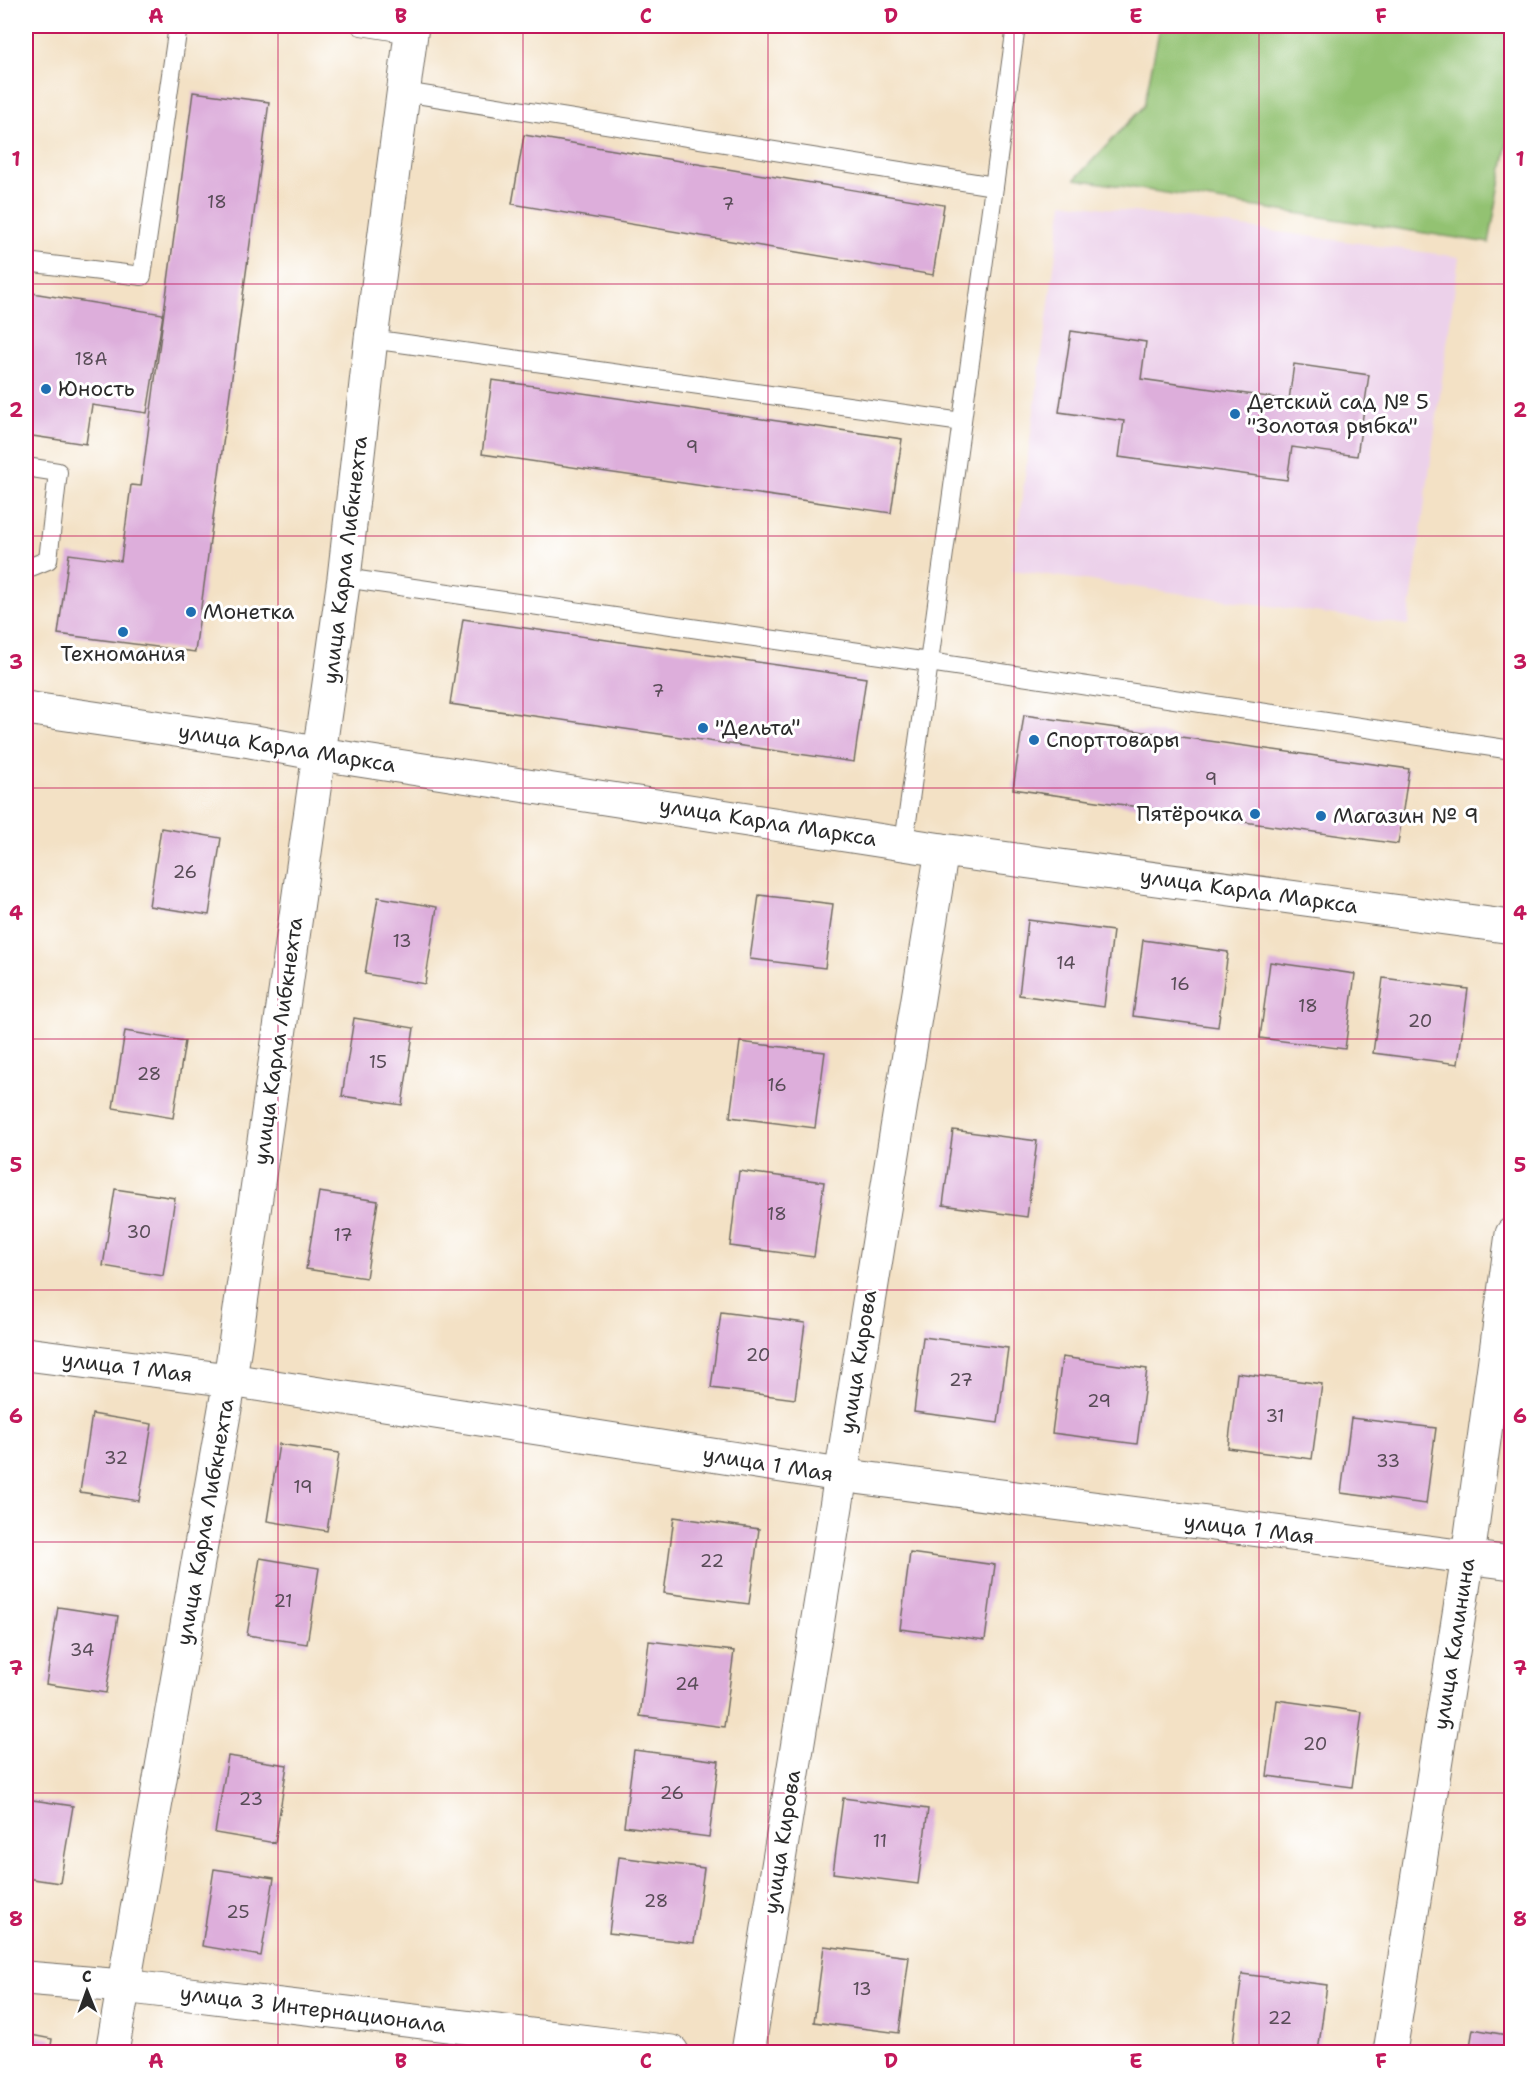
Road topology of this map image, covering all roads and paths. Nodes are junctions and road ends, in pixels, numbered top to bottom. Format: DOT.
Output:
graph roads {
  1 [pos="178,26"];
  2 [pos="361,26"];
  3 [pos="1016,26"];
  4 [pos="411,30"];
  5 [pos="404,92"];
  6 [pos="994,186"];
  7 [pos="26,261"];
  8 [pos="371,339"];
  9 [pos="962,422"];
  10 [pos="26,467"];
  11 [pos="26,569"];
  12 [pos="344,578"];
  13 [pos="929,662"];
  14 [pos="26,708"];
  15 [pos="1512,750"];
  16 [pos="320,754"];
  17 [pos="904,843"];
  18 [pos="942,850"];
  19 [pos="1512,927"];
  20 [pos="1512,1234"];
  21 [pos="26,1354"];
  22 [pos="230,1380"];
  23 [pos="840,1475"];
  24 [pos="1468,1557"];
  25 [pos="1512,1563"];
  26 [pos="26,1978"];
  27 [pos="123,1986"];
  28 [pos="112,2052"];
  29 [pos="672,2052"];
  30 [pos="748,2052"];
  31 [pos="1390,2052"];
  1 -- 7 [label="lane"];
  2 -- 4 [label="lane"];
  3 -- 6 [label="lane"];
  4 -- 5 [label="street, улица Карла Либкнехта"];
  5 -- 6 [label="lane"];
  5 -- 8 [label="street, улица Карла Либкнехта"];
  6 -- 9 [label="lane"];
  8 -- 9 [label="lane"];
  8 -- 12 [label="street, улица Карла Либкнехта"];
  9 -- 13 [label="lane"];
  10 -- 11 [label="lane"];
  12 -- 13 [label="lane"];
  12 -- 16 [label="street, улица Карла Либкнехта"];
  13 -- 15 [label="lane"];
  13 -- 17 [label="lane"];
  14 -- 16 [label="street, улица Карла Маркса"];
  16 -- 17 [label="street, улица Карла Маркса"];
  16 -- 22 [label="street, улица Карла Либкнехта"];
  17 -- 18 [label="street, улица Карла Маркса"];
  18 -- 19 [label="street, улица Карла Маркса"];
  18 -- 23 [label="street, улица Кирова"];
  20 -- 24 [label="street, улица Калинина"];
  21 -- 22 [label="street, улица 1 Мая"];
  22 -- 23 [label="street, улица 1 Мая"];
  22 -- 27 [label="street, улица Карла Либкнехта"];
  23 -- 24 [label="street, улица 1 Мая"];
  23 -- 30 [label="street, улица Кирова"];
  24 -- 25 [label="street, улица 1 Мая"];
  24 -- 31 [label="street, улица Калинина"];
  26 -- 27 [label="street, улица 3 Интернационала"];
  27 -- 28 [label="street, улица Карла Либкнехта"];
  27 -- 29 [label="street, улица 3 Интернационала"];
}
